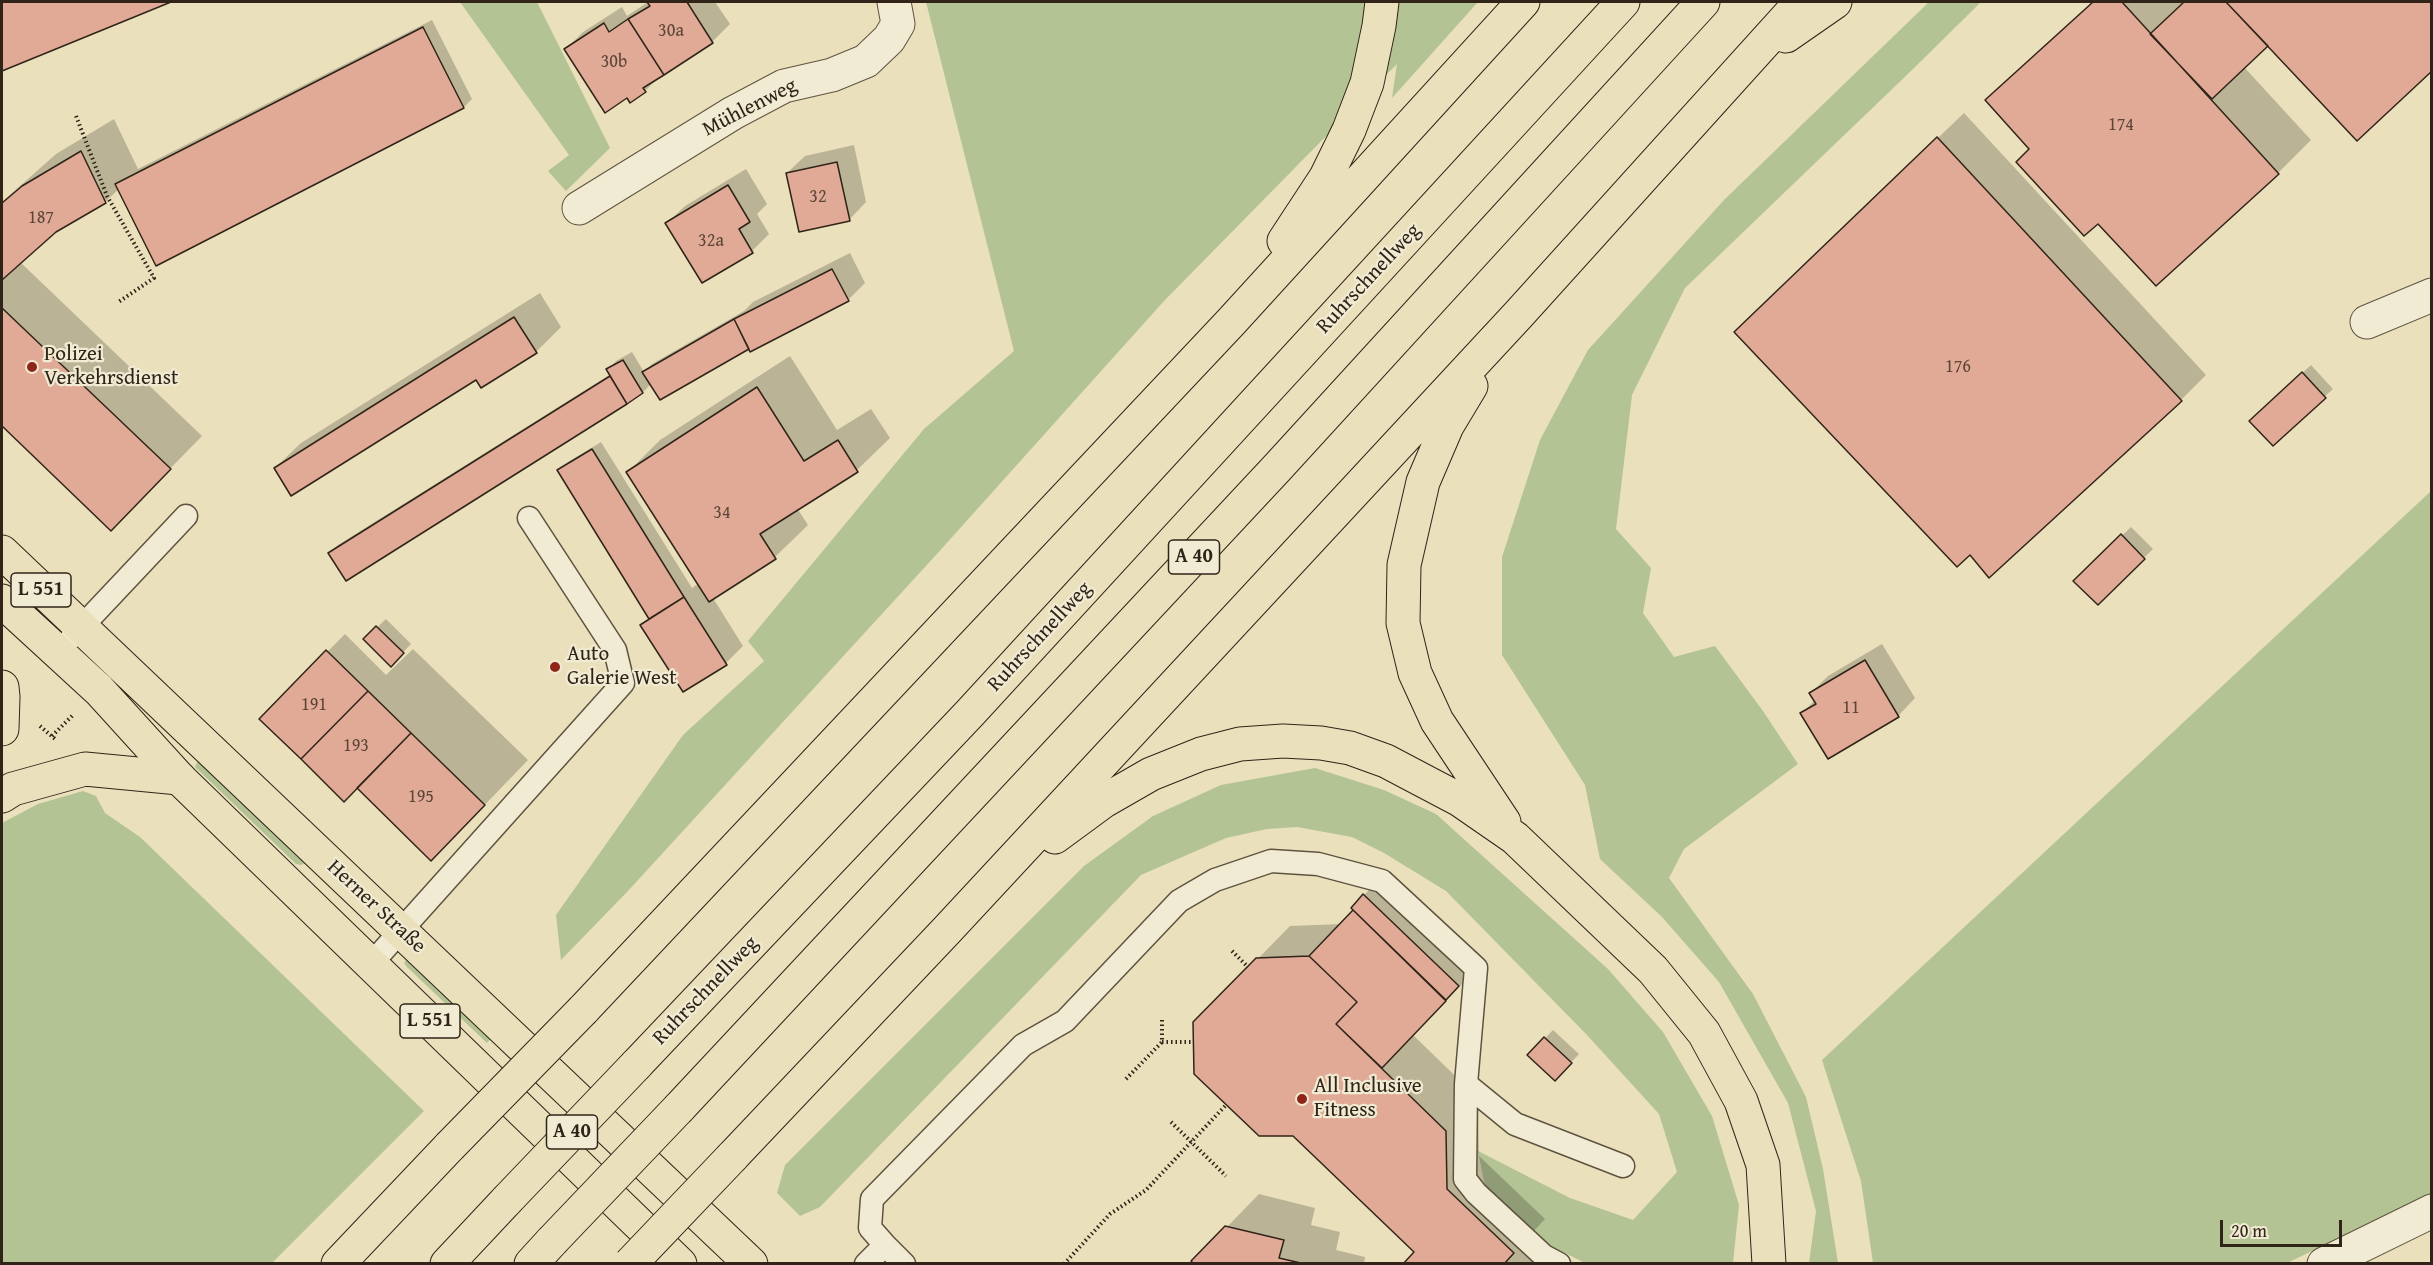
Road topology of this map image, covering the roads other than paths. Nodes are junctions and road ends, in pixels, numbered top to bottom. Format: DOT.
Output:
graph roads {
  1 [pos="894,2"];
  2 [pos="1382,2"];
  3 [pos="1523,2"];
  4 [pos="1623,2"];
  5 [pos="1703,2"];
  6 [pos="1801,2"];
  7 [pos="1835,2"];
  8 [pos="1722,89"];
  9 [pos="579,208"];
  10 [pos="2432,295"];
  11 [pos="1519,314"];
  12 [pos="1231,322"];
  13 [pos="2367,322"];
  14 [pos="186,516"];
  15 [pos="529,518"];
  16 [pos="2,552"];
  17 [pos="2,601"];
  18 [pos="81,628"];
  19 [pos="56,650"];
  20 [pos="179,778"];
  21 [pos="2,796"];
  22 [pos="1515,838"];
  23 [pos="401,930"];
  24 [pos="947,930"];
  25 [pos="371,964"];
  26 [pos="1466,1084"];
  27 [pos="1623,1166"];
  28 [pos="2432,1211"];
  29 [pos="885,1245"];
  30 [pos="542,1252"];
  31 [pos="338,1263"];
  32 [pos="447,1263"];
  33 [pos="630,1263"];
  34 [pos="680,1263"];
  35 [pos="751,1263"];
  36 [pos="866,1263"];
  37 [pos="904,1263"];
  38 [pos="1559,1263"];
  39 [pos="1769,1263"];
  40 [pos="2324,1263"];
  1 -- 9 [label="street, Mühlenweg"];
  2 -- 12 [label="main road"];
  3 -- 12 [label="main road"];
  4 -- 32 [label="main road, Ruhrschnellweg / A 40, bridge"];
  5 -- 30 [label="main road, A 40, bridge"];
  6 -- 8 [label="main road"];
  7 -- 8 [label="main road"];
  8 -- 11 [label="main road"];
  10 -- 13 [label="street"];
  11 -- 22 [label="main road"];
  11 -- 24 [label="main road"];
  12 -- 31 [label="main road, bridge"];
  14 -- 18 [label="lane"];
  15 -- 23 [label="lane"];
  16 -- 18 [label="main road, Herner Straße / L 551"];
  17 -- 19 [label="main road, Herner Straße / L 551"];
  18 -- 19 [label="lane"];
  18 -- 23 [label="main road, Herner Straße / L 551"];
  19 -- 20 [label="main road, Herner Straße / L 551"];
  20 -- 21 [label="main road"];
  20 -- 25 [label="main road, Herner Straße / L 551"];
  22 -- 24 [label="main road"];
  22 -- 39 [label="main road"];
  23 -- 25 [label="lane"];
  23 -- 35 [label="main road, Herner Straße / L 551"];
  24 -- 33 [label="main road, bridge"];
  25 -- 34 [label="main road, Herner Straße / L 551"];
  26 -- 27 [label="lane"];
  26 -- 29 [label="lane"];
  26 -- 38 [label="lane"];
  28 -- 40 [label="street"];
  29 -- 36 [label="lane"];
  29 -- 37 [label="lane"];
}
